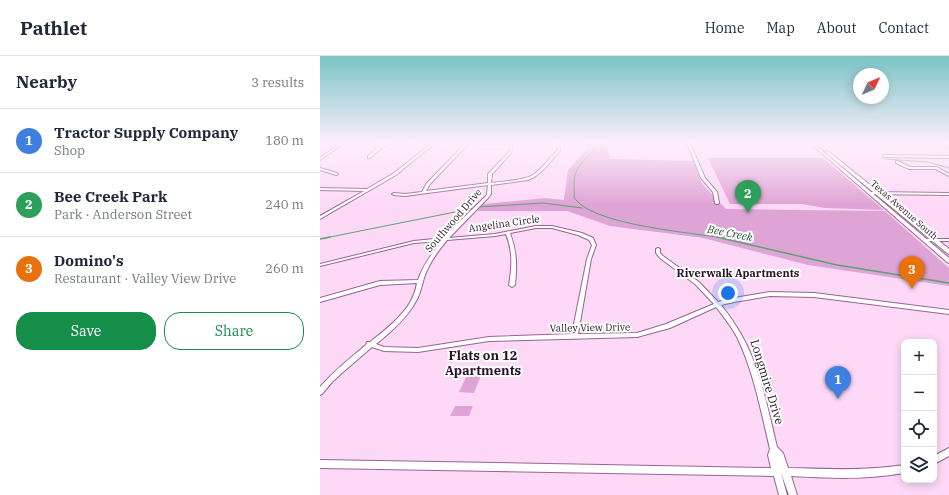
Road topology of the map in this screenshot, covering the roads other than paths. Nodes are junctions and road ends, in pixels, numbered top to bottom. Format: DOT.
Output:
graph roads {
  1 [pos="409,163"];
  2 [pos="449,163"];
  3 [pos="500,163"];
  4 [pos="545,163"];
  5 [pos="697,163"];
  6 [pos="837,163"];
  7 [pos="840,163"];
  8 [pos="899,163"];
  9 [pos="320,169"];
  10 [pos="336,174"];
  11 [pos="948,175"];
  12 [pos="490,184"];
  13 [pos="320,189"];
  14 [pos="367,190"];
  15 [pos="424,192"];
  16 [pos="871,193"];
  17 [pos="879,193"];
  18 [pos="394,194"];
  19 [pos="949,194"];
  20 [pos="717,203"];
  21 [pos="320,218"];
  22 [pos="508,233"];
  23 [pos="446,240"];
  24 [pos="925,240"];
  25 [pos="935,240"];
  26 [pos="949,240"];
  27 [pos="658,249"];
  28 [pos="949,252"];
  29 [pos="949,261"];
  30 [pos="320,265"];
  31 [pos="421,281"];
  32 [pos="512,285"];
  33 [pos="320,300"];
  34 [pos="718,304"];
  35 [pos="949,312"];
  36 [pos="575,336"];
  37 [pos="369,344"];
  38 [pos="320,392"];
  39 [pos="949,452"];
  40 [pos="937,458"];
  41 [pos="320,464"];
  42 [pos="901,470"];
  43 [pos="781,472"];
  44 [pos="782,495"];
  45 [pos="793,495"];
  1 -- 14 [label="street"];
  2 -- 15 [label="street"];
  3 -- 12 [label="street, Southwood Drive"];
  4 -- 12 [label="street"];
  5 -- 20 [label="street"];
  6 -- 16 [label="main road, Texas Avenue South"];
  7 -- 17 [label="main road, Texas Avenue South"];
  8 -- 11 [label="street"];
  9 -- 10 [label="street"];
  12 -- 15 [label="street"];
  12 -- 23 [label="street, Southwood Drive"];
  13 -- 14 [label="street"];
  14 -- 21 [label="street"];
  15 -- 18 [label="street"];
  16 -- 17 [label="street"];
  16 -- 24 [label="main road, Texas Avenue South"];
  17 -- 19 [label="street"];
  17 -- 25 [label="main road, Texas Avenue South"];
  22 -- 23 [label="street, Angelina Circle"];
  22 -- 32 [label="street"];
  22 -- 36 [label="street, Angelina Circle"];
  23 -- 30 [label="street, Angelina Circle"];
  23 -- 31 [label="street, Southwood Drive"];
  24 -- 25 [label="street"];
  24 -- 29 [label="main road, Texas Avenue South"];
  25 -- 26 [label="street"];
  25 -- 28 [label="main road, Texas Avenue South"];
  27 -- 34 [label="street, Longmire Drive"];
  31 -- 33 [label="street"];
  31 -- 37 [label="street, Southwood Drive"];
  34 -- 35 [label="street, Valley View Drive"];
  34 -- 36 [label="street, Valley View Drive"];
  34 -- 43 [label="street, Longmire Drive"];
  36 -- 37 [label="street, Valley View Drive"];
  37 -- 38 [label="street, Southwood Drive"];
  39 -- 40 [label="street"];
  41 -- 43 [label="street"];
  42 -- 43 [label="street"];
  43 -- 44 [label="street, Longmire Drive"];
  43 -- 45 [label="street, Longmire Drive"];
}
